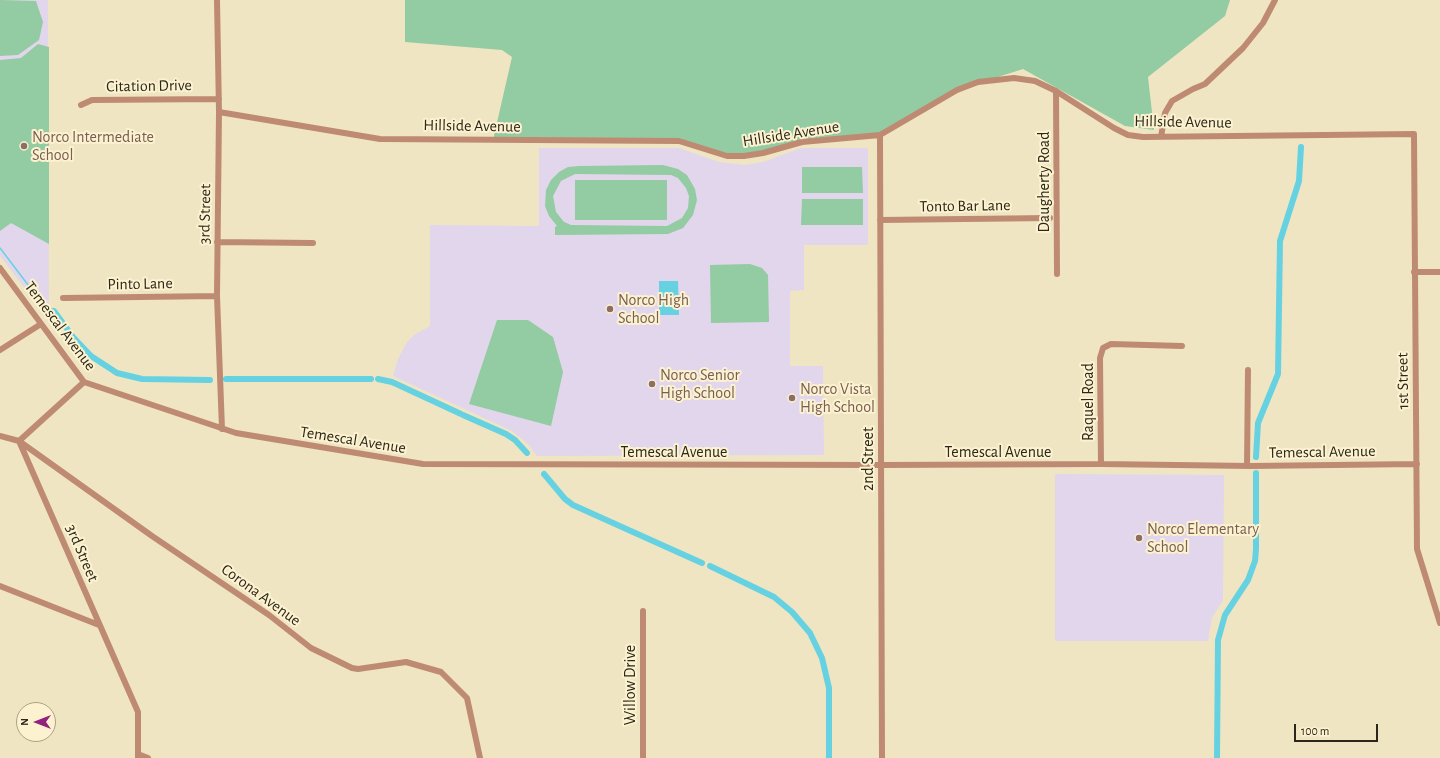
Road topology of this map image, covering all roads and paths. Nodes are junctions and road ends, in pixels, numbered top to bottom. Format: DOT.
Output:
graph roads {
  1 [pos="217,0"];
  2 [pos="1275,0"];
  3 [pos="1056,91"];
  4 [pos="219,99"];
  5 [pos="81,105"];
  6 [pos="219,112"];
  7 [pos="1414,134"];
  8 [pos="880,135"];
  9 [pos="1161,137"];
  10 [pos="1050,218"];
  11 [pos="880,220"];
  12 [pos="217,242"];
  13 [pos="313,243"];
  14 [pos="0,268"];
  15 [pos="1414,272"];
  16 [pos="1440,272"];
  17 [pos="1057,274"];
  18 [pos="218,296"];
  19 [pos="63,298"];
  20 [pos="41,324"];
  21 [pos="1182,346"];
  22 [pos="0,350"];
  23 [pos="1248,370"];
  24 [pos="84,382"];
  25 [pos="222,429"];
  26 [pos="0,436"];
  27 [pos="19,441"];
  28 [pos="1102,464"];
  29 [pos="1417,464"];
  30 [pos="881,466"];
  31 [pos="1247,466"];
  32 [pos="0,586"];
  33 [pos="643,611"];
  34 [pos="1440,623"];
  35 [pos="99,625"];
  36 [pos="138,756"];
  37 [pos="148,758"];
  38 [pos="480,758"];
  39 [pos="643,758"];
  40 [pos="882,758"];
  1 -- 4 [label="street, 3rd Street"];
  2 -- 9 [label="street"];
  3 -- 8 [label="street, Hillside Avenue"];
  3 -- 9 [label="street, Hillside Avenue"];
  3 -- 17 [label="street, Daugherty Road"];
  4 -- 5 [label="street, Citation Drive"];
  4 -- 6 [label="street, 3rd Street"];
  6 -- 8 [label="street, Hillside Avenue"];
  6 -- 12 [label="street, 3rd Street"];
  7 -- 9 [label="street, Hillside Avenue"];
  7 -- 15 [label="street, 1st Street"];
  8 -- 11 [label="street, 2nd Street"];
  10 -- 11 [label="street, Tonto Bar Lane"];
  11 -- 30 [label="street, 2nd Street"];
  12 -- 13 [label="street"];
  12 -- 18 [label="street, 3rd Street"];
  14 -- 20 [label="street, Temescal Avenue"];
  15 -- 16 [label="street"];
  15 -- 29 [label="street, 1st Street"];
  18 -- 19 [label="street, Pinto Lane"];
  18 -- 25 [label="street, 3rd Street"];
  20 -- 22 [label="street"];
  20 -- 24 [label="street, Temescal Avenue"];
  21 -- 28 [label="street, Raquel Road"];
  23 -- 31 [label="street"];
  24 -- 25 [label="street, Temescal Avenue"];
  24 -- 27 [label="street"];
  25 -- 30 [label="street, Temescal Avenue"];
  26 -- 27 [label="street, Corona Avenue"];
  27 -- 35 [label="street, 3rd Street"];
  27 -- 38 [label="street, Corona Avenue"];
  28 -- 30 [label="street, Temescal Avenue"];
  28 -- 31 [label="street, Temescal Avenue"];
  29 -- 31 [label="street, Temescal Avenue"];
  29 -- 34 [label="street, 1st Street"];
  30 -- 40 [label="street, 2nd Street"];
  32 -- 35 [label="street"];
  33 -- 39 [label="street, Willow Drive"];
  35 -- 36 [label="street, 3rd Street"];
  36 -- 37 [label="street"];
}
